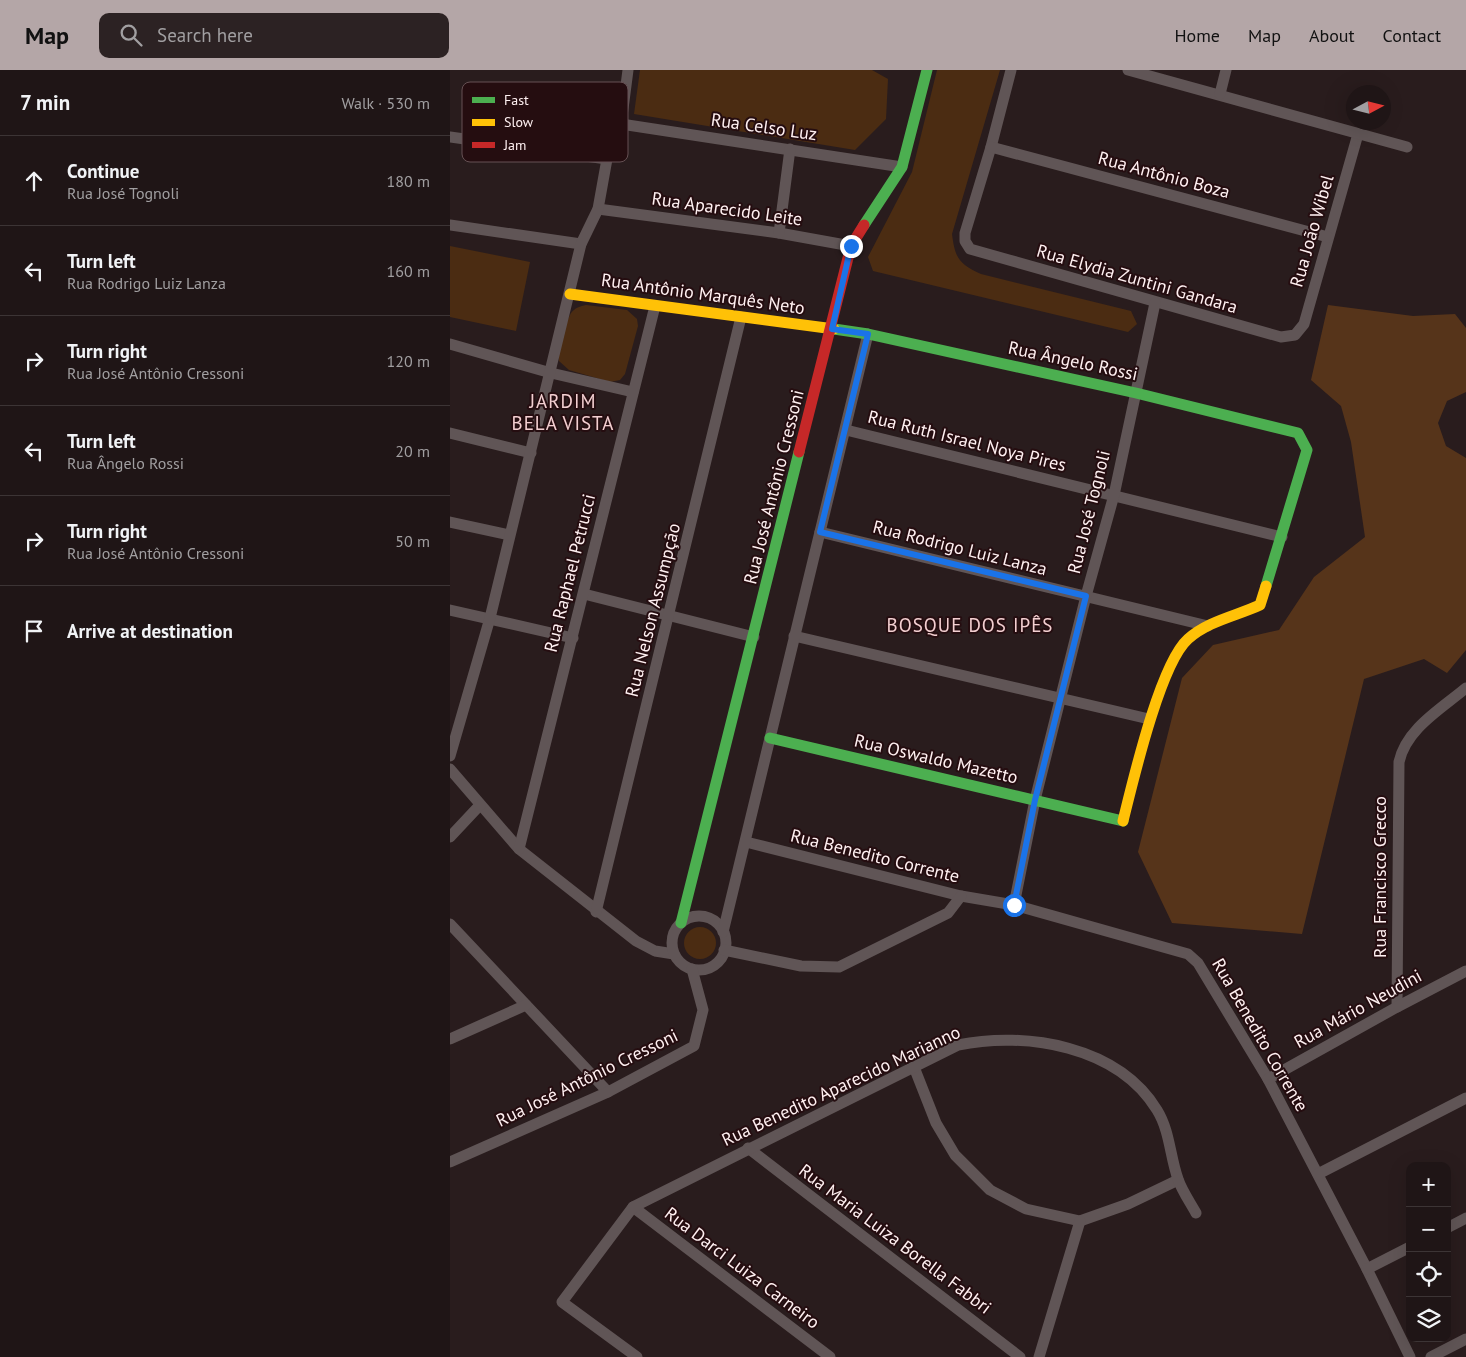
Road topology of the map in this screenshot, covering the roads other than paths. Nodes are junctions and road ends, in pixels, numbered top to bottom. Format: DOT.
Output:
graph roads {
  1 [pos="927,70"];
  2 [pos="1011,70"];
  3 [pos="1128,70"];
  4 [pos="1226,70"];
  5 [pos="1220,94"];
  6 [pos="628,125"];
  7 [pos="1358,134"];
  8 [pos="991,147"];
  9 [pos="1407,147"];
  10 [pos="790,148"];
  11 [pos="606,162"];
  12 [pos="902,167"];
  13 [pos="598,209"];
  14 [pos="450,225"];
  15 [pos="779,233"];
  16 [pos="1328,237"];
  17 [pos="581,244"];
  18 [pos="851,246"];
  19 [pos="570,294"];
  20 [pos="1155,304"];
  21 [pos="655,306"];
  22 [pos="741,317"];
  23 [pos="832,329"];
  24 [pos="868,334"];
  25 [pos="1295,335"];
  26 [pos="450,344"];
  27 [pos="551,373"];
  28 [pos="633,392"];
  29 [pos="1136,393"];
  30 [pos="846,430"];
  31 [pos="450,433"];
  32 [pos="531,453"];
  33 [pos="1114,495"];
  34 [pos="450,522"];
  35 [pos="820,532"];
  36 [pos="509,535"];
  37 [pos="1282,537"];
  38 [pos="584,594"];
  39 [pos="1086,596"];
  40 [pos="450,610"];
  41 [pos="670,617"];
  42 [pos="490,618"];
  43 [pos="1208,626"];
  44 [pos="794,636"];
  45 [pos="754,637"];
  46 [pos="573,638"];
  47 [pos="1466,688"];
  48 [pos="1060,697"];
  49 [pos="1149,718"];
  50 [pos="770,738"];
  51 [pos="450,756"];
  52 [pos="450,769"];
  53 [pos="1035,800"];
  54 [pos="480,805"];
  55 [pos="450,837"];
  56 [pos="746,842"];
  57 [pos="519,848"];
  58 [pos="961,896"];
  59 [pos="1014,905"];
  60 [pos="596,912"];
  61 [pos="681,923"];
  62 [pos="450,924"];
  63 [pos="723,932"];
  64 [pos="724,950"];
  65 [pos="674,954"];
  66 [pos="692,970"];
  67 [pos="1466,971"];
  68 [pos="526,1005"];
  69 [pos="1397,1006"];
  70 [pos="450,1039"];
  71 [pos="914,1067"];
  72 [pos="1268,1079"];
  73 [pos="608,1092"];
  74 [pos="1466,1098"];
  75 [pos="748,1148"];
  76 [pos="450,1162"];
  77 [pos="1318,1174"];
  78 [pos="1178,1180"];
  79 [pos="633,1207"];
  80 [pos="1196,1213"];
  81 [pos="1466,1218"];
  82 [pos="1080,1221"];
  83 [pos="1451,1226"];
  84 [pos="1406,1249"];
  85 [pos="1367,1269"];
  86 [pos="1466,1340"];
  87 [pos="637,1357"];
  88 [pos="830,1357"];
  89 [pos="1020,1357"];
  90 [pos="1039,1357"];
  91 [pos="1410,1357"];
  92 [pos="1431,1357"];
  1 -- 12 [label="street, Rua José Antônio Cressoni"];
  2 -- 8 [label="street"];
  3 -- 5 [label="street"];
  4 -- 5 [label="street"];
  5 -- 7 [label="street"];
  6 -- 10 [label="street, Rua Celso Luz"];
  7 -- 9 [label="street"];
  7 -- 16 [label="street, Rua João Wibel"];
  8 -- 16 [label="street, Rua Antônio Boza"];
  8 -- 20 [label="street, Rua Elydia Zuntini Gandara"];
  10 -- 12 [label="street, Rua Celso Luz"];
  10 -- 15 [label="street"];
  11 -- 13 [label="street"];
  12 -- 18 [label="street, Rua José Antônio Cressoni"];
  13 -- 15 [label="street, Rua Aparecido Leite"];
  13 -- 17 [label="street"];
  14 -- 17 [label="street"];
  15 -- 18 [label="street, Rua Aparecido Leite"];
  16 -- 25 [label="street, Rua João Wibel"];
  17 -- 19 [label="street"];
  18 -- 23 [label="street, Rua José Antônio Cressoni"];
  19 -- 21 [label="street, Rua Antônio Marquês Neto"];
  19 -- 27 [label="street"];
  20 -- 25 [label="street, Rua Elydia Zuntini Gandara"];
  20 -- 29 [label="street, Rua José Tognoli"];
  21 -- 22 [label="street, Rua Antônio Marquês Neto"];
  21 -- 28 [label="street, Rua Raphael Petrucci"];
  22 -- 23 [label="street, Rua Antônio Marquês Neto"];
  22 -- 41 [label="street, Rua Nelson Assumpção"];
  23 -- 24 [label="street, Rua Ângelo Rossi"];
  23 -- 45 [label="street, Rua José Antônio Cressoni"];
  24 -- 29 [label="street, Rua Ângelo Rossi"];
  24 -- 30 [label="street"];
  26 -- 27 [label="street"];
  27 -- 28 [label="street"];
  27 -- 32 [label="street"];
  28 -- 38 [label="street, Rua Raphael Petrucci"];
  29 -- 33 [label="street, Rua José Tognoli"];
  29 -- 37 [label="street, Rua Ângelo Rossi"];
  30 -- 33 [label="street, Rua Ruth Israel Noya Pires"];
  30 -- 35 [label="street"];
  31 -- 32 [label="street"];
  32 -- 36 [label="street"];
  33 -- 37 [label="street, Rua Ruth Israel Noya Pires"];
  33 -- 39 [label="street, Rua José Tognoli"];
  34 -- 36 [label="street"];
  35 -- 39 [label="street, Rua Rodrigo Luiz Lanza"];
  35 -- 44 [label="street"];
  36 -- 42 [label="street"];
  37 -- 43 [label="street"];
  38 -- 41 [label="street"];
  38 -- 46 [label="street, Rua Raphael Petrucci"];
  39 -- 43 [label="street, Rua Rodrigo Luiz Lanza"];
  39 -- 48 [label="street, Rua José Tognoli"];
  40 -- 42 [label="street"];
  41 -- 45 [label="street"];
  41 -- 60 [label="street, Rua Nelson Assumpção"];
  42 -- 46 [label="street"];
  42 -- 51 [label="street"];
  43 -- 49 [label="street"];
  44 -- 48 [label="street"];
  44 -- 50 [label="street"];
  45 -- 61 [label="street, Rua José Antônio Cressoni"];
  46 -- 57 [label="street, Rua Raphael Petrucci"];
  47 -- 69 [label="street, Rua Francisco Grecco"];
  48 -- 49 [label="street"];
  48 -- 53 [label="street, Rua José Tognoli"];
  49 -- 53 [label="street, Rua Oswaldo Mazetto"];
  50 -- 53 [label="street, Rua Oswaldo Mazetto"];
  50 -- 56 [label="street"];
  52 -- 54 [label="street"];
  53 -- 59 [label="street, Rua José Tognoli"];
  54 -- 55 [label="street"];
  54 -- 57 [label="street"];
  56 -- 58 [label="street, Rua Benedito Corrente"];
  56 -- 63 [label="street"];
  57 -- 60 [label="street"];
  58 -- 59 [label="street, Rua Benedito Corrente"];
  58 -- 64 [label="street"];
  59 -- 72 [label="street, Rua Benedito Corrente"];
  60 -- 65 [label="street"];
  61 -- 63 [label="street"];
  61 -- 65 [label="street"];
  62 -- 68 [label="street"];
  63 -- 64 [label="street"];
  64 -- 66 [label="street"];
  65 -- 66 [label="street"];
  66 -- 73 [label="street, Rua José Antônio Cressoni"];
  67 -- 69 [label="street, Rua Mário Neudini"];
  68 -- 70 [label="street"];
  68 -- 73 [label="street"];
  69 -- 72 [label="street, Rua Mário Neudini"];
  71 -- 75 [label="street, Rua Benedito Aparecido Marianno"];
  71 -- 78 [label="street, Rua Benedito Aparecido Marianno"];
  71 -- 82 [label="street"];
  72 -- 77 [label="street, Rua Benedito Corrente"];
  73 -- 76 [label="street, Rua José Antônio Cressoni"];
  74 -- 77 [label="street"];
  75 -- 79 [label="street, Rua Benedito Aparecido Marianno"];
  75 -- 89 [label="street, Rua Maria Luiza Borella Fabbri"];
  77 -- 85 [label="street, Rua Benedito Corrente"];
  78 -- 80 [label="street, Rua Benedito Aparecido Marianno"];
  78 -- 82 [label="street"];
  79 -- 87 [label="street, Rua Benedito Aparecido Marianno"];
  79 -- 88 [label="street, Rua Darci Luiza Carneiro"];
  81 -- 83 [label="street"];
  82 -- 90 [label="street"];
  84 -- 85 [label="street"];
  85 -- 91 [label="street, Rua Benedito Corrente"];
  86 -- 92 [label="street"];
}
